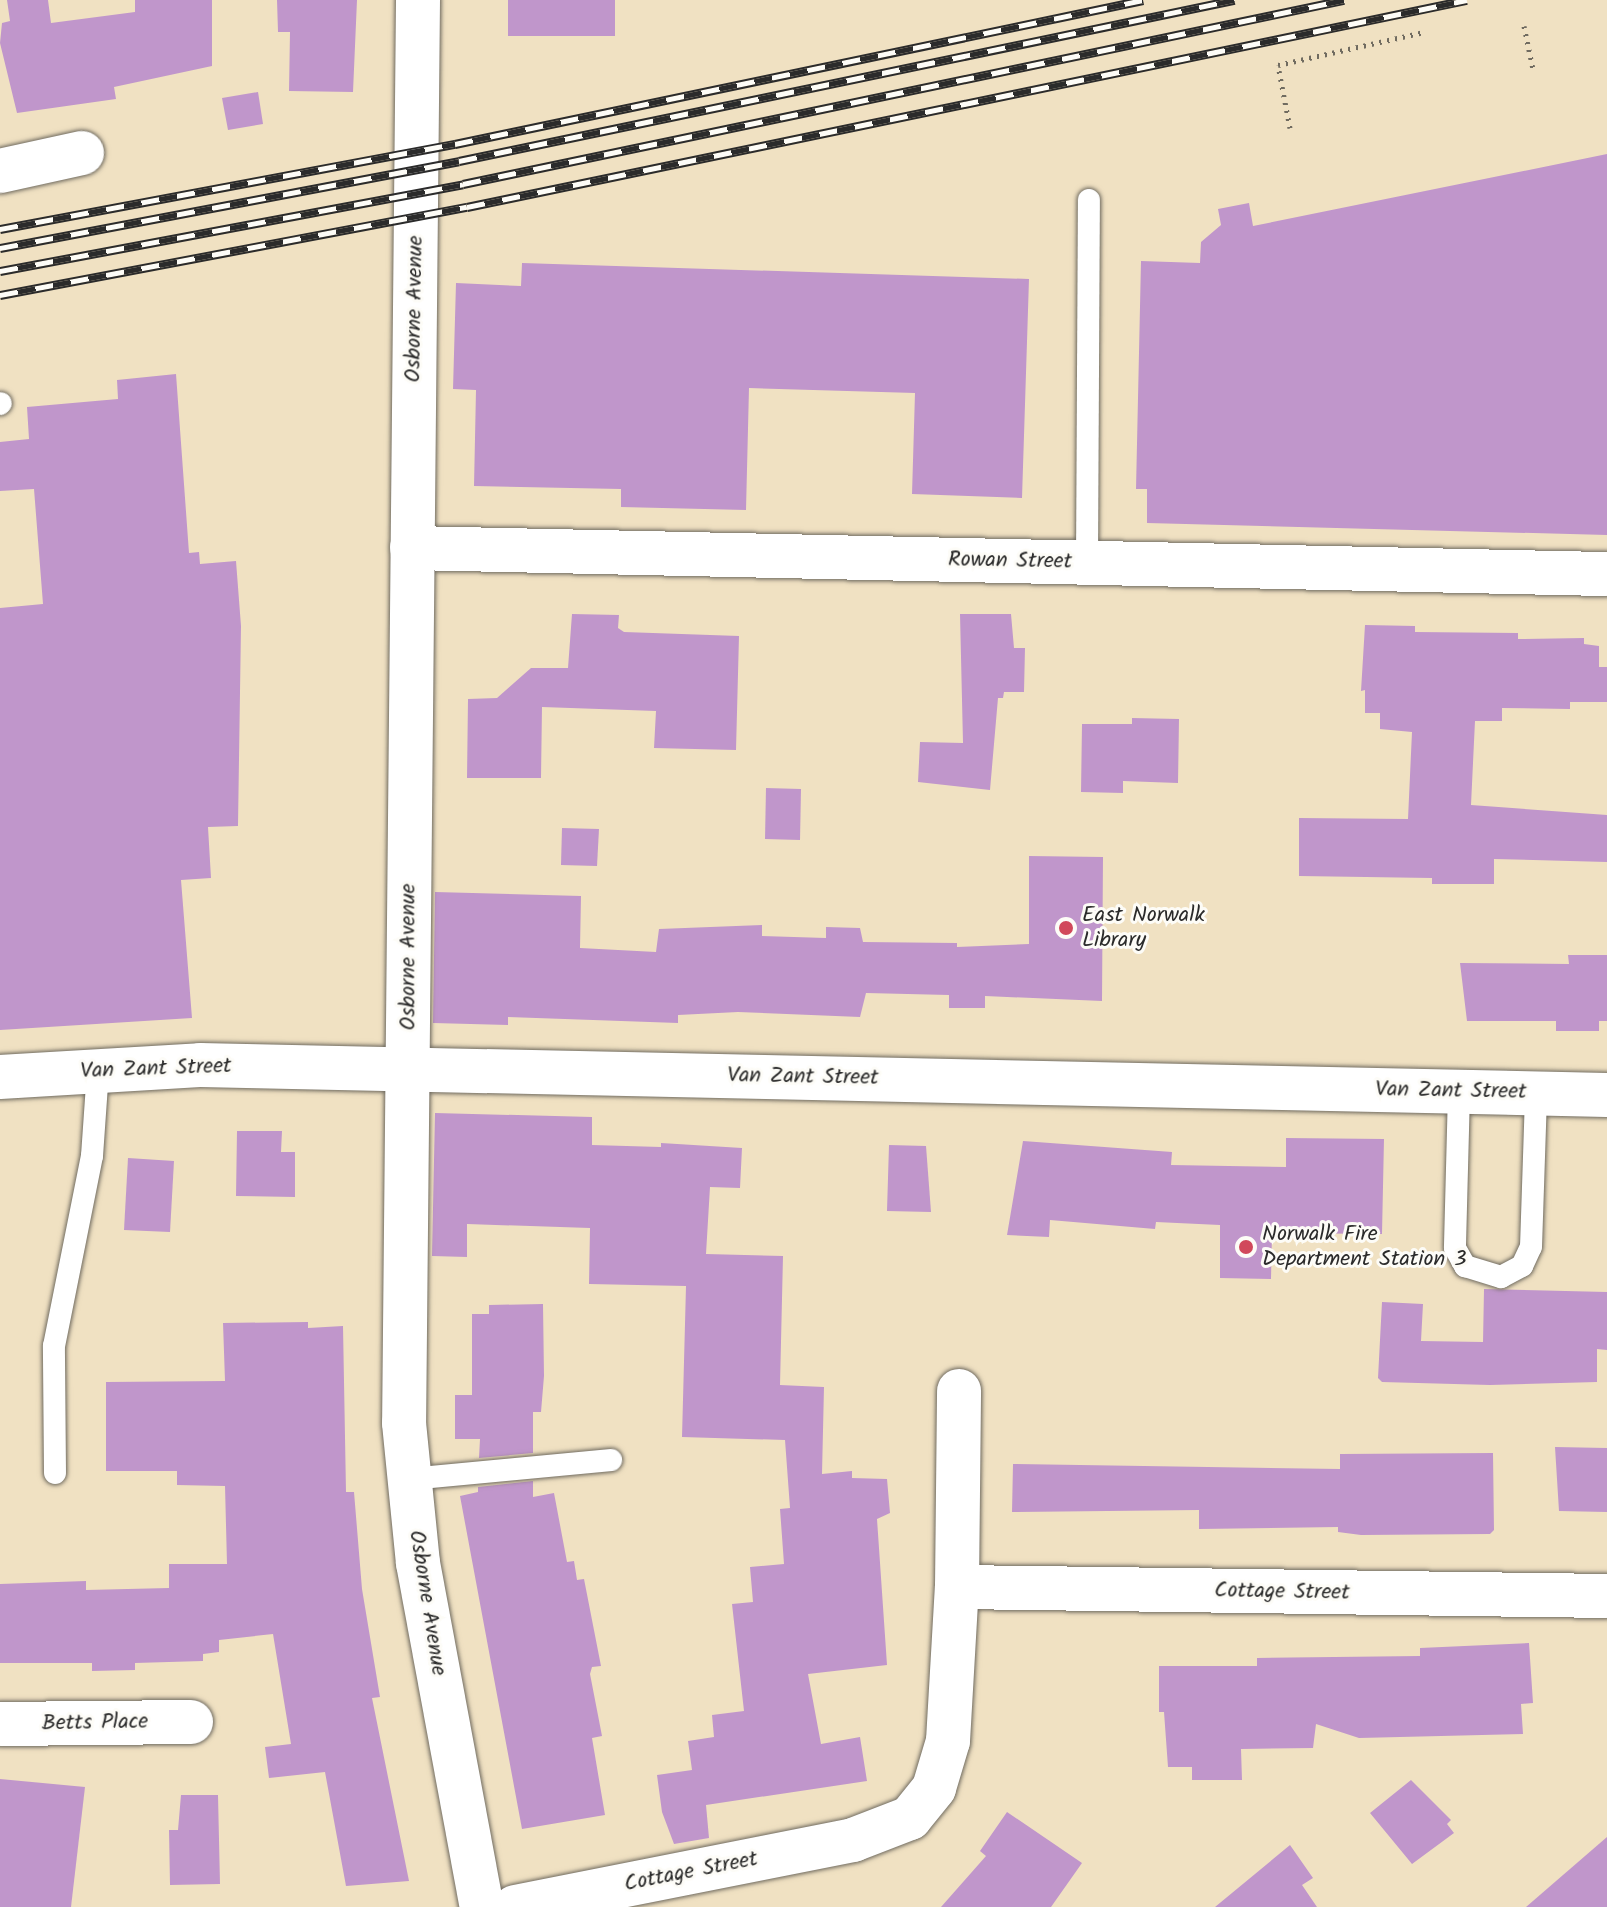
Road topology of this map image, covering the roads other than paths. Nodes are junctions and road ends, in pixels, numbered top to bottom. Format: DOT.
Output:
graph roads {
  1 [pos="418,0"];
  2 [pos="82,153"];
  3 [pos="0,171"];
  4 [pos="1089,200"];
  5 [pos="412,548"];
  6 [pos="1087,563"];
  7 [pos="1607,574"];
  8 [pos="408,1069"];
  9 [pos="98,1071"];
  10 [pos="0,1077"];
  11 [pos="1459,1092"];
  12 [pos="1536,1093"];
  13 [pos="1607,1095"];
  14 [pos="959,1391"];
  15 [pos="611,1460"];
  16 [pos="55,1473"];
  17 [pos="410,1479"];
  18 [pos="957,1587"];
  19 [pos="1607,1596"];
  20 [pos="191,1722"];
  21 [pos="0,1724"];
  22 [pos="482,1907"];
  23 [pos="515,1907"];
  1 -- 5 [label="street, Osborne Avenue"];
  2 -- 3 [label="street"];
  4 -- 6 [label="lane"];
  5 -- 6 [label="street, Rowan Street"];
  5 -- 8 [label="street, Osborne Avenue"];
  6 -- 7 [label="street, Rowan Street"];
  8 -- 9 [label="street, Van Zant Street"];
  8 -- 11 [label="street, Van Zant Street"];
  8 -- 17 [label="street, Osborne Avenue"];
  9 -- 10 [label="street, Van Zant Street"];
  9 -- 16 [label="lane"];
  11 -- 12 [label="street, Van Zant Street"];
  11 -- 12 [label="lane"];
  12 -- 13 [label="street, Van Zant Street"];
  14 -- 18 [label="street, Cottage Street"];
  15 -- 17 [label="lane"];
  17 -- 22 [label="street, Osborne Avenue"];
  18 -- 19 [label="street, Cottage Street"];
  18 -- 23 [label="street, Cottage Street"];
  20 -- 21 [label="street, Betts Place"];
}
